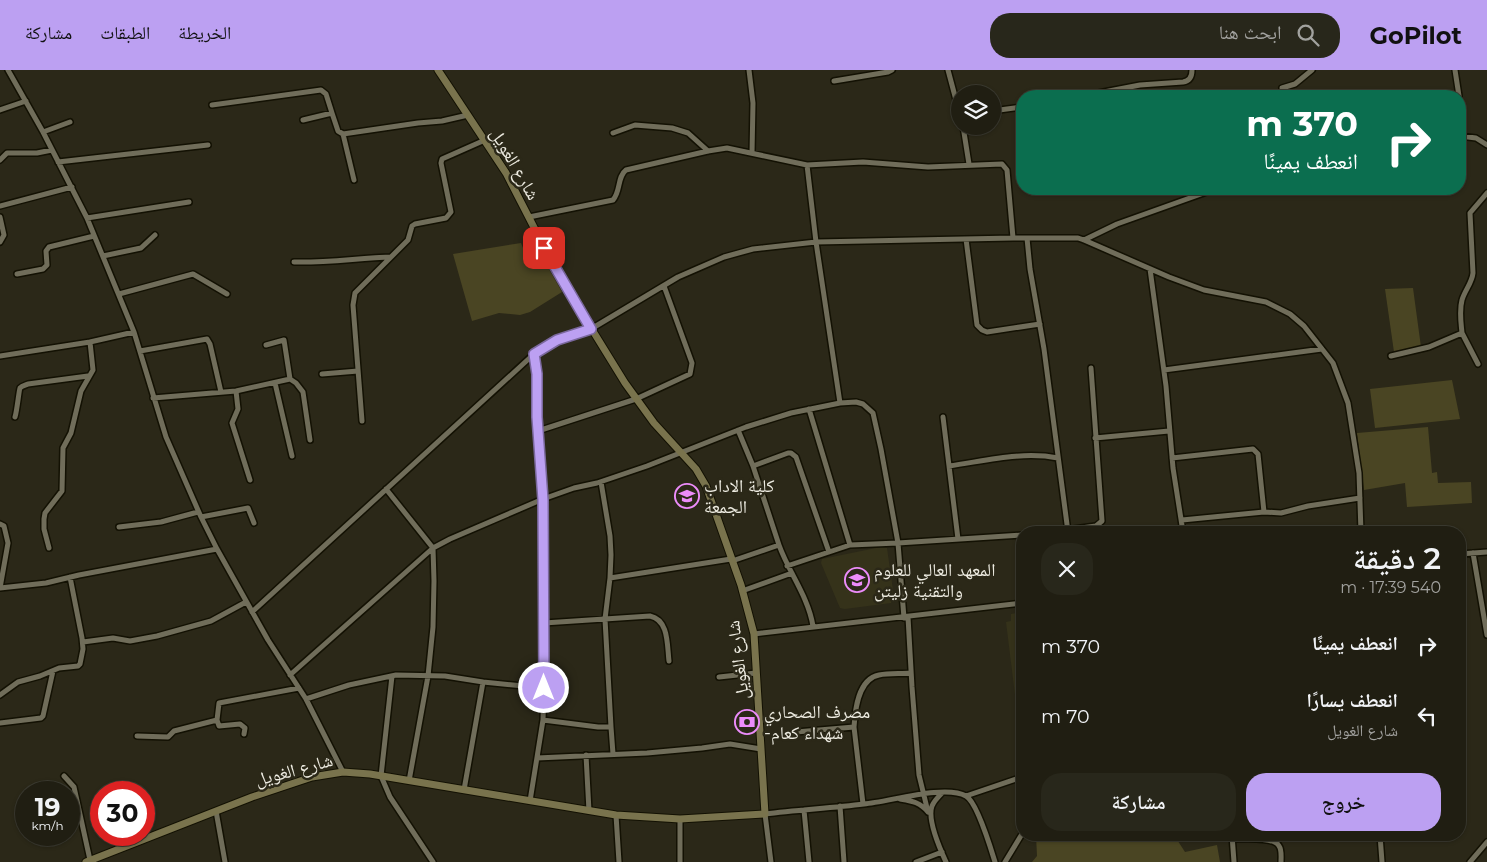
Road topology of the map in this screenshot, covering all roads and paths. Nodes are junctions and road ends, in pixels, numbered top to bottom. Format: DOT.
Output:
graph roads {
  1 [pos="8,70"];
  2 [pos="438,70"];
  3 [pos="749,70"];
  4 [pos="892,70"];
  5 [pos="948,70"];
  6 [pos="1192,70"];
  7 [pos="1312,70"];
  8 [pos="1454,70"];
  9 [pos="834,82"];
  10 [pos="952,85"];
  11 [pos="1282,88"];
  12 [pos="1114,90"];
  13 [pos="1458,90"];
  14 [pos="26,101"];
  15 [pos="212,105"];
  16 [pos="1016,108"];
  17 [pos="0,110"];
  18 [pos="1001,110"];
  19 [pos="332,113"];
  20 [pos="468,115"];
  21 [pos="303,120"];
  22 [pos="70,122"];
  23 [pos="43,132"];
  24 [pos="613,133"];
  25 [pos="343,134"];
  26 [pos="964,135"];
  27 [pos="1466,137"];
  28 [pos="485,140"];
  29 [pos="1487,144"];
  30 [pos="208,145"];
  31 [pos="52,150"];
  32 [pos="708,151"];
  33 [pos="752,153"];
  34 [pos="0,160"];
  35 [pos="58,162"];
  36 [pos="969,164"];
  37 [pos="806,165"];
  38 [pos="354,180"];
  39 [pos="72,187"];
  40 [pos="1487,193"];
  41 [pos="1198,195"];
  42 [pos="189,202"];
  43 [pos="0,206"];
  44 [pos="0,217"];
  45 [pos="529,217"];
  46 [pos="87,218"];
  47 [pos="155,234"];
  48 [pos="94,236"];
  49 [pos="1013,238"];
  50 [pos="1027,238"];
  51 [pos="966,239"];
  52 [pos="1084,240"];
  53 [pos="0,242"];
  54 [pos="816,242"];
  55 [pos="103,256"];
  56 [pos="392,257"];
  57 [pos="294,262"];
  58 [pos="1150,269"];
  59 [pos="17,274"];
  60 [pos="664,286"];
  61 [pos="119,294"];
  62 [pos="227,294"];
  63 [pos="1040,324"];
  64 [pos="591,329"];
  65 [pos="134,332"];
  66 [pos="1462,333"];
  67 [pos="90,342"];
  68 [pos="266,345"];
  69 [pos="1322,349"];
  70 [pos="140,351"];
  71 [pos="534,354"];
  72 [pos="0,356"];
  73 [pos="1391,356"];
  74 [pos="1478,364"];
  75 [pos="1091,368"];
  76 [pos="1164,370"];
  77 [pos="358,371"];
  78 [pos="322,374"];
  79 [pos="88,376"];
  80 [pos="290,379"];
  81 [pos="275,383"];
  82 [pos="236,391"];
  83 [pos="221,392"];
  84 [pos="153,398"];
  85 [pos="636,399"];
  86 [pos="840,403"];
  87 [pos="809,409"];
  88 [pos="15,417"];
  89 [pos="942,417"];
  90 [pos="362,421"];
  91 [pos="738,430"];
  92 [pos="538,431"];
  93 [pos="1169,431"];
  94 [pos="1096,438"];
  95 [pos="310,440"];
  96 [pos="683,453"];
  97 [pos="292,456"];
  98 [pos="1058,458"];
  99 [pos="1172,458"];
  100 [pos="753,466"];
  101 [pos="949,466"];
  102 [pos="250,480"];
  103 [pos="601,482"];
  104 [pos="386,489"];
  105 [pos="1360,498"];
  106 [pos="543,500"];
  107 [pos="1264,512"];
  108 [pos="199,515"];
  109 [pos="1182,520"];
  110 [pos="254,523"];
  111 [pos="0,524"];
  112 [pos="1067,526"];
  113 [pos="1096,526"];
  114 [pos="1182,526"];
  115 [pos="1362,526"];
  116 [pos="118,528"];
  117 [pos="1016,535"];
  118 [pos="958,539"];
  119 [pos="898,543"];
  120 [pos="779,545"];
  121 [pos="850,545"];
  122 [pos="48,548"];
  123 [pos="433,548"];
  124 [pos="217,549"];
  125 [pos="830,552"];
  126 [pos="1473,552"];
  127 [pos="1487,552"];
  128 [pos="1466,553"];
  129 [pos="732,560"];
  130 [pos="787,566"];
  131 [pos="792,573"];
  132 [pos="70,577"];
  133 [pos="610,578"];
  134 [pos="0,588"];
  135 [pos="742,591"];
  136 [pos="246,602"];
  137 [pos="1016,605"];
  138 [pos="252,612"];
  139 [pos="906,618"];
  140 [pos="605,619"];
  141 [pos="544,623"];
  142 [pos="813,626"];
  143 [pos="754,634"];
  144 [pos="1487,635"];
  145 [pos="83,642"];
  146 [pos="669,662"];
  147 [pos="53,671"];
  148 [pos="756,673"];
  149 [pos="911,673"];
  150 [pos="290,675"];
  151 [pos="392,676"];
  152 [pos="428,676"];
  153 [pos="719,677"];
  154 [pos="483,682"];
  155 [pos="298,688"];
  156 [pos="544,688"];
  157 [pos="0,696"];
  158 [pos="306,699"];
  159 [pos="217,720"];
  160 [pos="543,720"];
  161 [pos="0,723"];
  162 [pos="611,727"];
  163 [pos="854,728"];
  164 [pos="796,732"];
  165 [pos="244,734"];
  166 [pos="137,736"];
  167 [pos="761,749"];
  168 [pos="613,754"];
  169 [pos="586,755"];
  170 [pos="537,758"];
  171 [pos="343,772"];
  172 [pos="64,776"];
  173 [pos="381,776"];
  174 [pos="1016,779"];
  175 [pos="409,781"];
  176 [pos="464,790"];
  177 [pos="942,793"];
  178 [pos="924,794"];
  179 [pos="966,796"];
  180 [pos="896,798"];
  181 [pos="530,801"];
  182 [pos="863,804"];
  183 [pos="840,806"];
  184 [pos="804,810"];
  185 [pos="216,811"];
  186 [pos="589,811"];
  187 [pos="765,814"];
  188 [pos="930,814"];
  189 [pos="616,815"];
  190 [pos="680,819"];
  191 [pos="1018,841"];
  192 [pos="1232,841"];
  193 [pos="1270,841"];
  194 [pos="1380,841"];
  195 [pos="1487,842"];
  196 [pos="942,852"];
  197 [pos="430,861"];
  198 [pos="87,862"];
  199 [pos="225,862"];
  200 [pos="619,862"];
  201 [pos="680,862"];
  202 [pos="771,862"];
  203 [pos="809,862"];
  204 [pos="844,862"];
  205 [pos="915,862"];
  206 [pos="946,862"];
  207 [pos="995,862"];
  208 [pos="1005,862"];
  209 [pos="1234,862"];
  210 [pos="1281,862"];
  211 [pos="1382,862"];
  212 [pos="1470,862"];
  1 -- 14 [label="street"];
  2 -- 20 [label="street, شارع الغويل"];
  3 -- 33 [label="street"];
  4 -- 9 [label="street"];
  5 -- 10 [label="street"];
  6 -- 12 [label="street"];
  7 -- 11 [label="street"];
  8 -- 13 [label="street"];
  14 -- 17 [label="street"];
  14 -- 23 [label="street"];
  15 -- 19 [label="street"];
  16 -- 18 [label="street"];
  19 -- 21 [label="street"];
  19 -- 25 [label="street"];
  20 -- 25 [label="street"];
  20 -- 28 [label="street, شارع الغويل"];
  22 -- 23 [label="street"];
  23 -- 31 [label="street"];
  24 -- 32 [label="street"];
  25 -- 38 [label="street"];
  26 -- 36 [label="street"];
  27 -- 29 [label="street"];
  28 -- 45 [label="street, شارع الغويل"];
  28 -- 56 [label="street"];
  30 -- 35 [label="street"];
  31 -- 34 [label="street"];
  31 -- 35 [label="street"];
  32 -- 33 [label="street"];
  32 -- 45 [label="street"];
  33 -- 37 [label="street"];
  35 -- 39 [label="street"];
  36 -- 37 [label="street"];
  36 -- 49 [label="street"];
  37 -- 54 [label="street"];
  39 -- 43 [label="street"];
  39 -- 46 [label="street"];
  40 -- 66 [label="street"];
  41 -- 52 [label="street"];
  42 -- 46 [label="street"];
  44 -- 53 [label="street"];
  45 -- 64 [label="street, شارع الغويل"];
  46 -- 48 [label="street"];
  47 -- 55 [label="street"];
  48 -- 55 [label="street"];
  48 -- 59 [label="street"];
  49 -- 50 [label="street"];
  49 -- 51 [label="street"];
  50 -- 52 [label="street"];
  50 -- 63 [label="street"];
  51 -- 54 [label="street"];
  51 -- 63 [label="street"];
  52 -- 58 [label="street"];
  54 -- 60 [label="street"];
  54 -- 86 [label="street"];
  55 -- 61 [label="street"];
  56 -- 57 [label="street"];
  56 -- 77 [label="street"];
  58 -- 69 [label="street"];
  58 -- 76 [label="street"];
  60 -- 64 [label="street"];
  60 -- 85 [label="street"];
  61 -- 62 [label="street"];
  61 -- 65 [label="street"];
  63 -- 98 [label="street"];
  64 -- 71 [label="street"];
  64 -- 85 [label="street, شارع الغويل"];
  65 -- 67 [label="street"];
  65 -- 70 [label="street"];
  66 -- 73 [label="street"];
  66 -- 74 [label="street"];
  67 -- 72 [label="street"];
  67 -- 79 [label="street"];
  68 -- 80 [label="street"];
  69 -- 76 [label="street"];
  69 -- 105 [label="street"];
  70 -- 83 [label="street"];
  70 -- 84 [label="street"];
  71 -- 92 [label="street"];
  71 -- 104 [label="street"];
  75 -- 94 [label="street"];
  76 -- 93 [label="street"];
  77 -- 78 [label="street"];
  77 -- 90 [label="street"];
  79 -- 88 [label="street"];
  79 -- 122 [label="street"];
  80 -- 81 [label="street"];
  80 -- 95 [label="street"];
  81 -- 82 [label="street"];
  81 -- 97 [label="street"];
  82 -- 83 [label="street"];
  82 -- 102 [label="street"];
  83 -- 84 [label="street"];
  84 -- 108 [label="street"];
  85 -- 92 [label="street"];
  85 -- 96 [label="street, شارع الغويل"];
  86 -- 87 [label="street"];
  86 -- 119 [label="street"];
  87 -- 91 [label="street"];
  87 -- 121 [label="street"];
  89 -- 101 [label="street"];
  91 -- 96 [label="street"];
  91 -- 100 [label="street"];
  92 -- 106 [label="street"];
  93 -- 94 [label="street"];
  93 -- 99 [label="street"];
  94 -- 113 [label="street"];
  96 -- 103 [label="street"];
  96 -- 129 [label="street, شارع الغويل"];
  98 -- 101 [label="street"];
  98 -- 112 [label="street"];
  99 -- 107 [label="street"];
  99 -- 109 [label="street"];
  100 -- 120 [label="street"];
  100 -- 125 [label="street"];
  101 -- 118 [label="street"];
  103 -- 106 [label="street"];
  103 -- 133 [label="street"];
  104 -- 123 [label="street"];
  104 -- 138 [label="street"];
  105 -- 107 [label="street"];
  105 -- 115 [label="street"];
  106 -- 123 [label="street"];
  106 -- 141 [label="street"];
  107 -- 109 [label="street"];
  108 -- 110 [label="street"];
  108 -- 116 [label="street"];
  108 -- 124 [label="street"];
  109 -- 114 [label="street"];
  111 -- 134 [label="street"];
  117 -- 118 [label="street"];
  118 -- 119 [label="street"];
  119 -- 121 [label="street"];
  119 -- 139 [label="street"];
  120 -- 129 [label="street"];
  120 -- 130 [label="street"];
  121 -- 125 [label="street"];
  123 -- 150 [label="street"];
  123 -- 152 [label="street"];
  124 -- 132 [label="street"];
  124 -- 136 [label="street"];
  125 -- 130 [label="street"];
  126 -- 127 [label="street"];
  126 -- 128 [label="street"];
  126 -- 144 [label="street"];
  129 -- 133 [label="street"];
  129 -- 135 [label="street, شارع الغويل"];
  130 -- 131 [label="street"];
  131 -- 135 [label="street"];
  131 -- 142 [label="street"];
  132 -- 134 [label="street"];
  132 -- 145 [label="street"];
  133 -- 140 [label="street"];
  135 -- 143 [label="street, شارع الغويل"];
  136 -- 138 [label="street"];
  136 -- 145 [label="street"];
  137 -- 139 [label="street"];
  138 -- 150 [label="street"];
  139 -- 142 [label="street"];
  139 -- 149 [label="street"];
  140 -- 141 [label="street"];
  140 -- 146 [label="street"];
  140 -- 162 [label="street"];
  141 -- 156 [label="street"];
  142 -- 143 [label="street"];
  143 -- 148 [label="street, شارع الغويل"];
  145 -- 147 [label="street"];
  147 -- 157 [label="street"];
  147 -- 161 [label="street"];
  148 -- 153 [label="street"];
  148 -- 167 [label="street, شارع الغويل"];
  149 -- 163 [label="street"];
  149 -- 178 [label="street"];
  150 -- 155 [label="street"];
  151 -- 152 [label="street"];
  151 -- 158 [label="street"];
  151 -- 173 [label="street"];
  152 -- 154 [label="street"];
  152 -- 175 [label="street"];
  154 -- 156 [label="street"];
  154 -- 176 [label="street"];
  155 -- 158 [label="street"];
  155 -- 159 [label="street"];
  156 -- 160 [label="street"];
  158 -- 171 [label="street"];
  159 -- 165 [label="street"];
  159 -- 166 [label="street"];
  160 -- 162 [label="street"];
  160 -- 170 [label="street"];
  162 -- 168 [label="street"];
  163 -- 164 [label="street"];
  163 -- 182 [label="street"];
  167 -- 168 [label="street"];
  167 -- 187 [label="street, شارع الغويل"];
  168 -- 169 [label="street"];
  169 -- 170 [label="street"];
  169 -- 186 [label="street"];
  170 -- 181 [label="street"];
  171 -- 173 [label="street, شارع الغويل"];
  171 -- 185 [label="street, شارع الغويل"];
  172 -- 198 [label="street"];
  173 -- 175 [label="street, شارع الغويل"];
  173 -- 197 [label="street"];
  174 -- 179 [label="street"];
  175 -- 176 [label="street, شارع الغويل"];
  176 -- 181 [label="street, شارع الغويل"];
  177 -- 178 [label="street"];
  177 -- 179 [label="street"];
  177 -- 188 [label="street"];
  178 -- 180 [label="street"];
  178 -- 188 [label="street"];
  179 -- 207 [label="street"];
  180 -- 182 [label="street"];
  180 -- 188 [label="street"];
  181 -- 186 [label="street, شارع الغويل"];
  182 -- 183 [label="street"];
  183 -- 184 [label="street"];
  183 -- 204 [label="street"];
  184 -- 187 [label="street"];
  184 -- 203 [label="street"];
  185 -- 198 [label="street, شارع الغويل"];
  185 -- 199 [label="street"];
  186 -- 189 [label="street, شارع الغويل"];
  187 -- 190 [label="street, شارع الغويل"];
  187 -- 202 [label="street"];
  188 -- 196 [label="street"];
  189 -- 190 [label="street, شارع الغويل"];
  189 -- 200 [label="street"];
  190 -- 201 [label="street"];
  191 -- 208 [label="street"];
  192 -- 209 [label="street"];
  193 -- 210 [label="street"];
  194 -- 211 [label="street"];
  195 -- 212 [label="street"];
  196 -- 205 [label="street"];
  196 -- 206 [label="street"];
}
